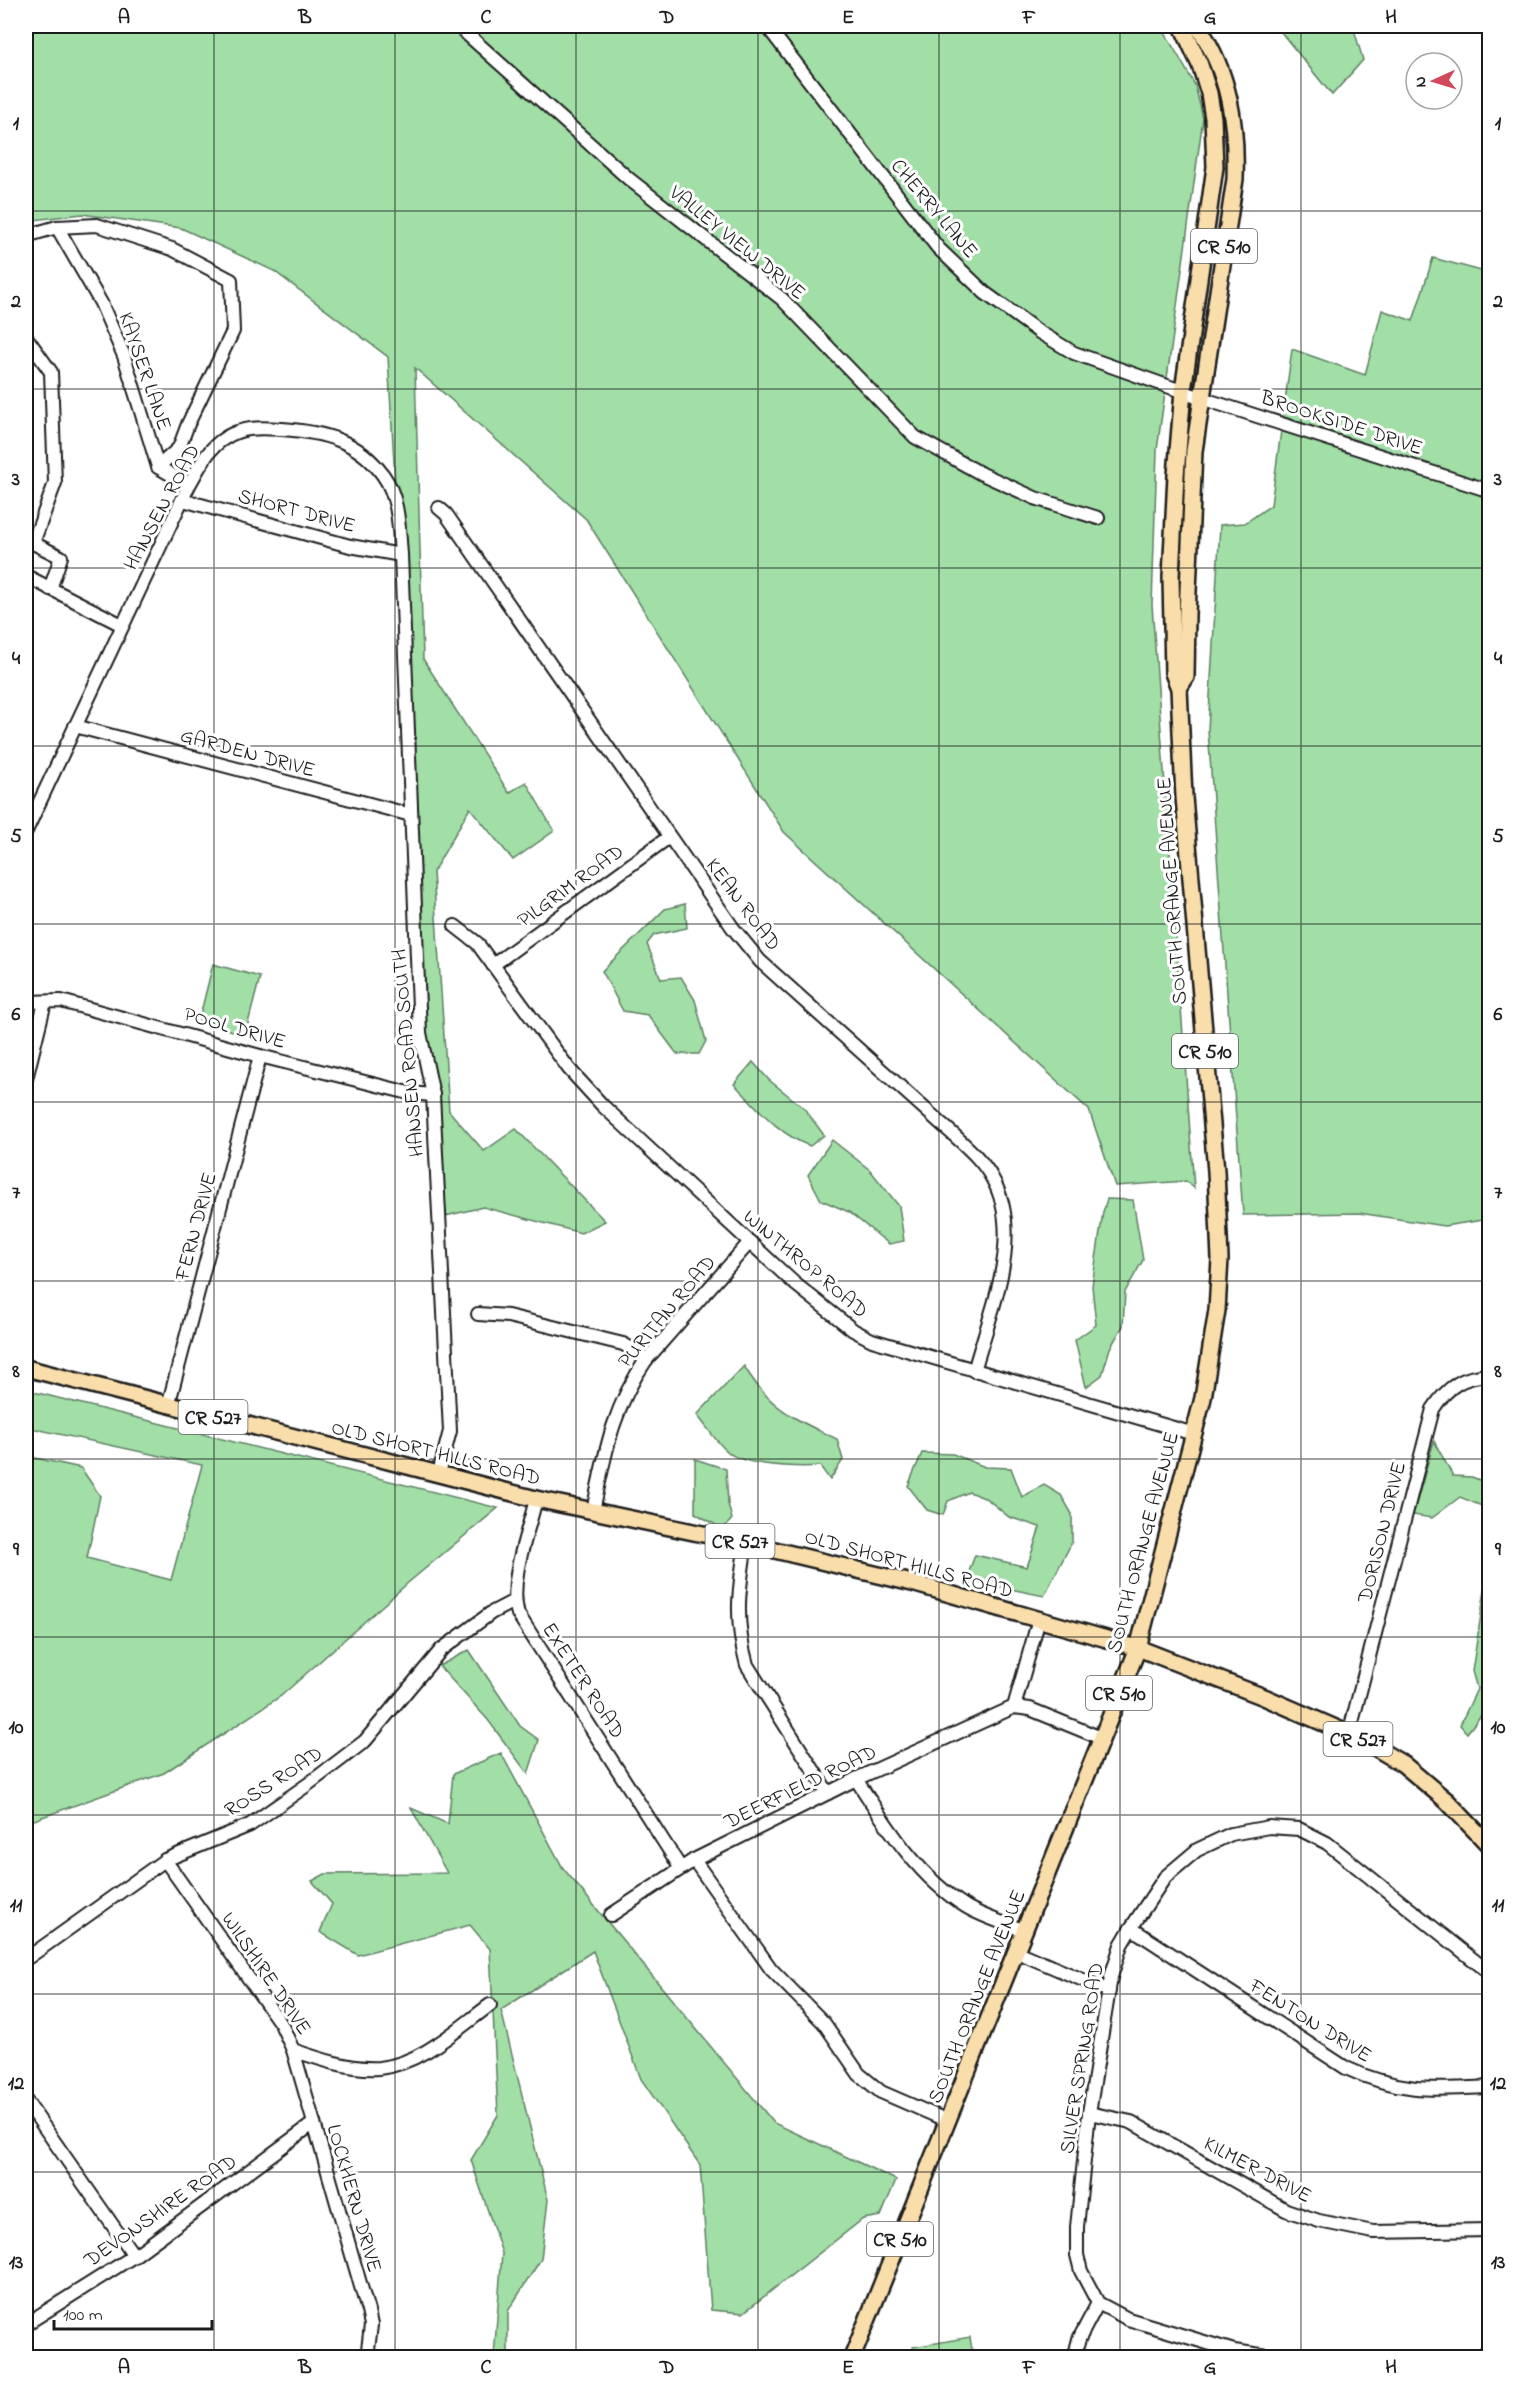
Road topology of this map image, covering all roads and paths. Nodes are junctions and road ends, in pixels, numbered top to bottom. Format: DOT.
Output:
graph roads {
  1 [pos="458,26"];
  2 [pos="767,26"];
  3 [pos="1182,26"];
  4 [pos="1198,26"];
  5 [pos="1228,93"];
  6 [pos="1210,98"];
  7 [pos="57,227"];
  8 [pos="26,236"];
  9 [pos="26,337"];
  10 [pos="1183,391"];
  11 [pos="1201,398"];
  12 [pos="158,467"];
  13 [pos="189,485"];
  14 [pos="1490,491"];
  15 [pos="183,500"];
  16 [pos="438,508"];
  17 [pos="1098,518"];
  18 [pos="401,555"];
  19 [pos="26,576"];
  20 [pos="50,589"];
  21 [pos="123,626"];
  22 [pos="1179,688"];
  23 [pos="75,726"];
  24 [pos="411,815"];
  25 [pos="26,831"];
  26 [pos="669,837"];
  27 [pos="455,926"];
  28 [pos="493,965"];
  29 [pos="26,1002"];
  30 [pos="45,1002"];
  31 [pos="260,1056"];
  32 [pos="26,1079"];
  33 [pos="433,1095"];
  34 [pos="749,1243"];
  35 [pos="478,1314"];
  36 [pos="646,1360"];
  37 [pos="26,1368"];
  38 [pos="974,1371"];
  39 [pos="1490,1375"];
  40 [pos="168,1406"];
  41 [pos="1194,1434"];
  42 [pos="439,1473"];
  43 [pos="536,1499"];
  44 [pos="593,1511"];
  45 [pos="746,1543"];
  46 [pos="514,1600"];
  47 [pos="1039,1619"];
  48 [pos="1138,1648"];
  49 [pos="1014,1707"];
  50 [pos="1349,1734"];
  51 [pos="1101,1738"];
  52 [pos="856,1779"];
  53 [pos="828,1793"];
  54 [pos="1490,1846"];
  55 [pos="165,1860"];
  56 [pos="694,1860"];
  57 [pos="680,1867"];
  58 [pos="611,1915"];
  59 [pos="1131,1928"];
  60 [pos="1025,1931"];
  61 [pos="1017,1952"];
  62 [pos="26,1959"];
  63 [pos="1490,1973"];
  64 [pos="1109,1991"];
  65 [pos="490,2005"];
  66 [pos="293,2050"];
  67 [pos="1490,2087"];
  68 [pos="26,2101"];
  69 [pos="1089,2113"];
  70 [pos="948,2121"];
  71 [pos="314,2123"];
  72 [pos="1490,2230"];
  73 [pos="134,2256"];
  74 [pos="1098,2303"];
  75 [pos="26,2324"];
  76 [pos="1490,2348"];
  77 [pos="367,2358"];
  78 [pos="852,2358"];
  79 [pos="1074,2358"];
  80 [pos="1282,2358"];
  81 [pos="1480,2358"];
  1 -- 17 [label="street, VALLEY VIEW DRIVE"];
  2 -- 10 [label="street, CHERRY LANE"];
  3 -- 6 [label="main road, SOUTH ORANGE AVENUE"];
  4 -- 5 [label="main road, SOUTH ORANGE AVENUE / CR 510"];
  5 -- 6 [label="main road"];
  5 -- 11 [label="main road, SOUTH ORANGE AVENUE / CR 510"];
  6 -- 10 [label="main road, SOUTH ORANGE AVENUE"];
  7 -- 8 [label="street"];
  7 -- 12 [label="street, KAYSER LANE"];
  7 -- 12 [label="street"];
  9 -- 20 [label="street"];
  10 -- 11 [label="street, BROOKSIDE DRIVE"];
  10 -- 22 [label="main road, SOUTH ORANGE AVENUE"];
  11 -- 14 [label="street, BROOKSIDE DRIVE"];
  11 -- 22 [label="main road, SOUTH ORANGE AVENUE / CR 510"];
  12 -- 13 [label="street"];
  13 -- 15 [label="street, HANSEN ROAD"];
  13 -- 18 [label="street, HANSEN ROAD"];
  15 -- 18 [label="street, SHORT DRIVE"];
  15 -- 21 [label="street, HANSEN ROAD"];
  16 -- 26 [label="street, KEAN ROAD"];
  18 -- 24 [label="street, HANSEN ROAD SOUTH"];
  19 -- 20 [label="street"];
  20 -- 21 [label="street"];
  21 -- 23 [label="street, HANSEN ROAD"];
  22 -- 41 [label="main road, SOUTH ORANGE AVENUE / CR 510"];
  23 -- 24 [label="street, GARDEN DRIVE"];
  23 -- 25 [label="street, HANSEN ROAD"];
  24 -- 33 [label="street, HANSEN ROAD SOUTH"];
  26 -- 28 [label="street, PILGRIM ROAD"];
  26 -- 38 [label="street, KEAN ROAD"];
  27 -- 28 [label="street, WINTHROP ROAD"];
  28 -- 34 [label="street, WINTHROP ROAD"];
  29 -- 30 [label="street, POOL DRIVE"];
  30 -- 31 [label="street, POOL DRIVE"];
  30 -- 32 [label="street"];
  31 -- 33 [label="street, POOL DRIVE"];
  31 -- 40 [label="street, FERN DRIVE"];
  33 -- 42 [label="street, HANSEN ROAD SOUTH"];
  34 -- 36 [label="street, PURITAN ROAD"];
  34 -- 38 [label="street, WINTHROP ROAD"];
  35 -- 36 [label="street"];
  36 -- 44 [label="street, PURITAN ROAD"];
  37 -- 40 [label="main road, OLD SHORT HILLS ROAD / CR 527"];
  38 -- 41 [label="street, WINTHROP ROAD"];
  39 -- 50 [label="street, DORISON DRIVE"];
  40 -- 42 [label="main road, OLD SHORT HILLS ROAD / CR 527"];
  41 -- 48 [label="main road, SOUTH ORANGE AVENUE / CR 510"];
  42 -- 43 [label="main road, OLD SHORT HILLS ROAD / CR 527"];
  43 -- 44 [label="main road, OLD SHORT HILLS ROAD / CR 527"];
  43 -- 46 [label="street"];
  44 -- 45 [label="main road, OLD SHORT HILLS ROAD / CR 527"];
  45 -- 47 [label="main road, OLD SHORT HILLS ROAD / CR 527"];
  45 -- 53 [label="street"];
  46 -- 55 [label="street, ROSS ROAD"];
  46 -- 57 [label="street, EXETER ROAD"];
  47 -- 48 [label="main road, OLD SHORT HILLS ROAD / CR 527"];
  47 -- 49 [label="street"];
  48 -- 50 [label="main road, OLD SHORT HILLS ROAD / CR 527"];
  48 -- 51 [label="main road, SOUTH ORANGE AVENUE / CR 510"];
  49 -- 51 [label="street"];
  49 -- 52 [label="street, DEERFIELD ROAD"];
  50 -- 54 [label="main road, OLD SHORT HILLS ROAD / CR 527"];
  51 -- 60 [label="main road, SOUTH ORANGE AVENUE / CR 510"];
  52 -- 53 [label="street, DEERFIELD ROAD"];
  52 -- 60 [label="street"];
  53 -- 56 [label="street, DEERFIELD ROAD"];
  55 -- 62 [label="street, ROSS ROAD"];
  55 -- 66 [label="street, WILSHIRE DRIVE"];
  56 -- 57 [label="street, DEERFIELD ROAD"];
  56 -- 70 [label="street"];
  57 -- 58 [label="street, DEERFIELD ROAD"];
  59 -- 63 [label="street, SILVER SPRING ROAD"];
  59 -- 64 [label="street, SILVER SPRING ROAD"];
  59 -- 67 [label="street, FENTON DRIVE"];
  60 -- 61 [label="main road, SOUTH ORANGE AVENUE / CR 510"];
  61 -- 64 [label="street"];
  61 -- 70 [label="main road, SOUTH ORANGE AVENUE / CR 510"];
  64 -- 69 [label="street, SILVER SPRING ROAD"];
  65 -- 66 [label="street, WILSHIRE DRIVE"];
  66 -- 71 [label="street, LOCKHERN DRIVE"];
  68 -- 73 [label="street"];
  69 -- 72 [label="street, KILMER DRIVE"];
  69 -- 74 [label="street, SILVER SPRING ROAD"];
  70 -- 78 [label="main road, SOUTH ORANGE AVENUE / CR 510"];
  71 -- 73 [label="street, DEVONSHIRE ROAD"];
  71 -- 77 [label="street, LOCKHERN DRIVE"];
  73 -- 75 [label="street, DEVONSHIRE ROAD"];
  74 -- 79 [label="street"];
  74 -- 80 [label="street"];
  76 -- 81 [label="street"];
}
